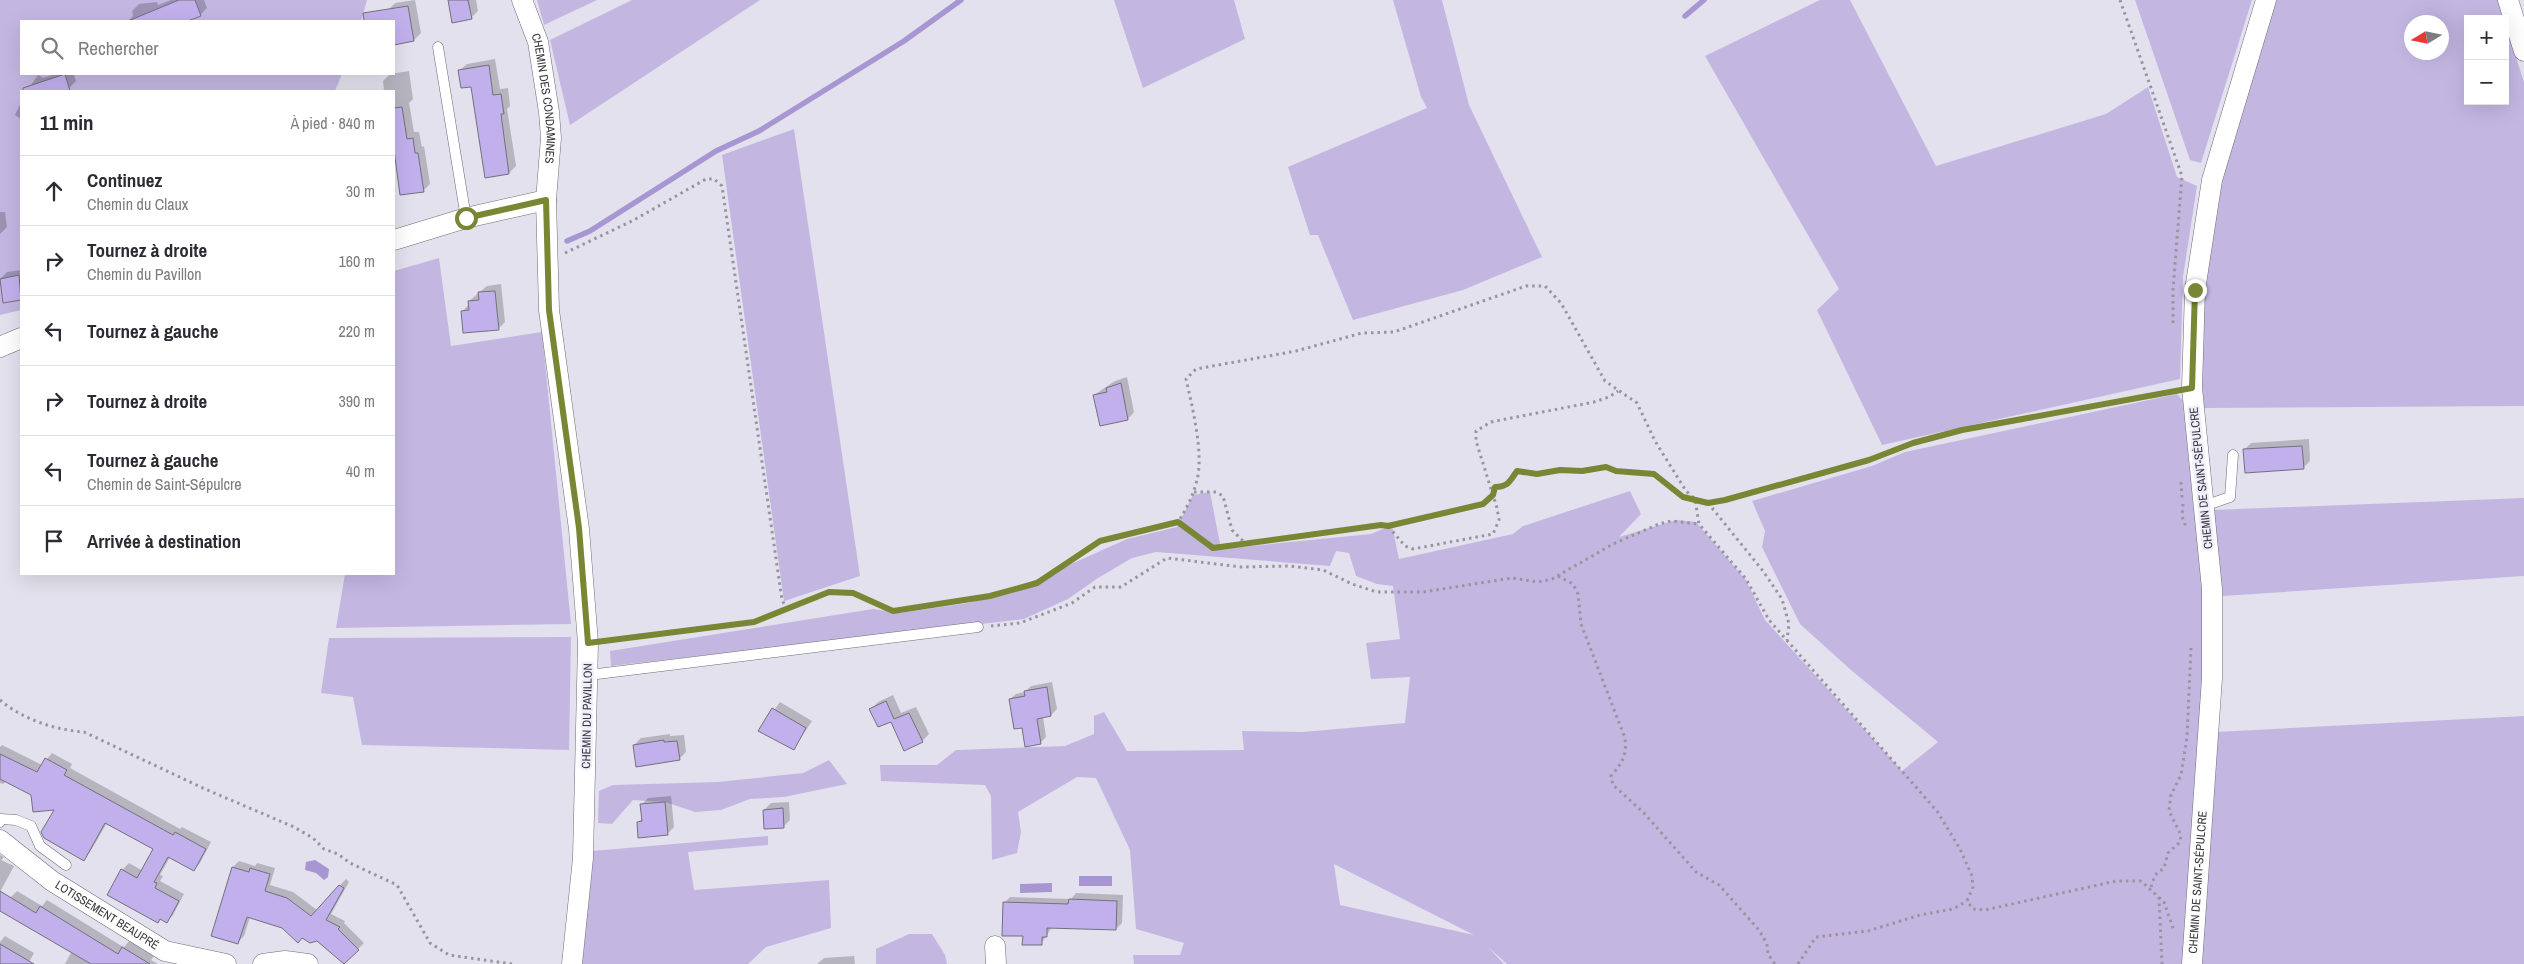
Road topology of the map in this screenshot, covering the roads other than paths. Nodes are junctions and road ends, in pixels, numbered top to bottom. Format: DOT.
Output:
graph roads {
  1 [pos="522,0"];
  2 [pos="2266,0"];
  3 [pos="2508,0"];
  4 [pos="438,47"];
  5 [pos="2524,51"];
  6 [pos="546,200"];
  7 [pos="466,218"];
  8 [pos="395,240"];
  9 [pos="20,338"];
  10 [pos="0,347"];
  11 [pos="2233,455"];
  12 [pos="2204,506"];
  13 [pos="978,627"];
  14 [pos="589,675"];
  15 [pos="0,822"];
  16 [pos="0,840"];
  17 [pos="66,865"];
  18 [pos="226,964"];
  19 [pos="263,964"];
  20 [pos="308,964"];
  21 [pos="572,964"];
  22 [pos="2192,964"];
  1 -- 6 [label="street, CHEMIN DES CONDAMINES"];
  2 -- 12 [label="street, CHEMIN DE SAINT-SÉPULCRE"];
  3 -- 5 [label="street"];
  4 -- 7 [label="lane"];
  6 -- 7 [label="street"];
  6 -- 14 [label="street, CHEMIN DU PAVILLON"];
  7 -- 8 [label="street"];
  9 -- 10 [label="street"];
  11 -- 12 [label="lane"];
  12 -- 22 [label="street, CHEMIN DE SAINT-SÉPULCRE"];
  13 -- 14 [label="lane"];
  14 -- 21 [label="street, CHEMIN DU PAVILLON"];
  15 -- 17 [label="lane"];
  16 -- 18 [label="street, LOTISSEMENT BEAUPRÉ"];
  19 -- 20 [label="street"];
}
